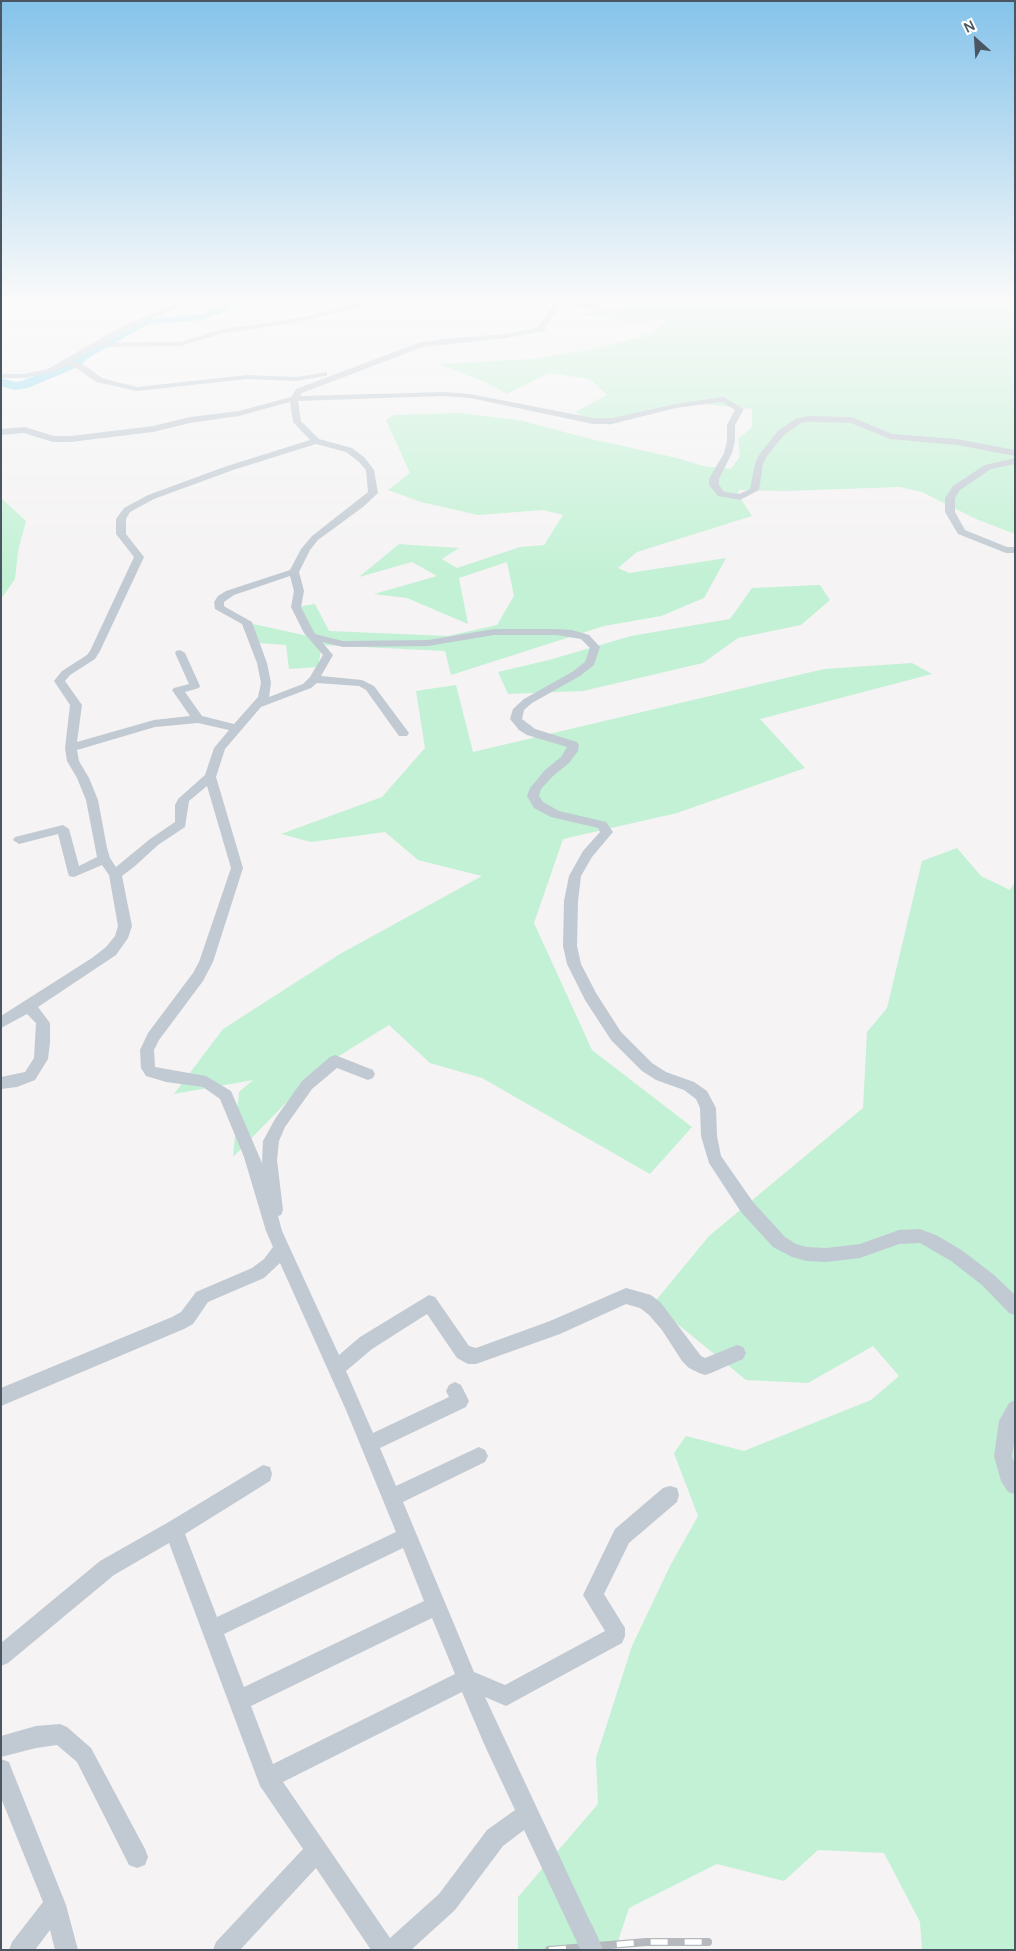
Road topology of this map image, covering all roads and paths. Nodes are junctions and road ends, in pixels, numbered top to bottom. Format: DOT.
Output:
graph roads {
  1 [pos="298,393"];
  2 [pos="294,399"];
  3 [pos="1,432"];
  4 [pos="316,441"];
  5 [pos="1015,453"];
  6 [pos="1015,461"];
  7 [pos="1015,550"];
  8 [pos="294,572"];
  9 [pos="311,636"];
  10 [pos="180,653"];
  11 [pos="314,679"];
  12 [pos="260,704"];
  13 [pos="198,719"];
  14 [pos="235,728"];
  15 [pos="403,733"];
  16 [pos="71,748"];
  17 [pos="210,777"];
  18 [pos="19,840"];
  19 [pos="104,859"];
  20 [pos="115,874"];
  21 [pos="28,1006"];
  22 [pos="1,1023"];
  23 [pos="368,1074"];
  24 [pos="1,1083"];
  25 [pos="274,1231"];
  26 [pos="282,1248"];
  27 [pos="1015,1307"];
  28 [pos="737,1353"];
  29 [pos="336,1368"];
  30 [pos="455,1392"];
  31 [pos="1,1397"];
  32 [pos="1015,1409"];
  33 [pos="369,1444"];
  34 [pos="478,1456"];
  35 [pos="263,1474"];
  36 [pos="1015,1486"];
  37 [pos="670,1495"];
  38 [pos="391,1498"];
  39 [pos="174,1530"];
  40 [pos="406,1537"];
  41 [pos="435,1606"];
  42 [pos="211,1630"];
  43 [pos="1,1656"];
  44 [pos="466,1680"];
  45 [pos="238,1701"];
  46 [pos="1,1747"];
  47 [pos="1,1770"];
  48 [pos="268,1778"];
  49 [pos="528,1814"];
  50 [pos="317,1850"];
  51 [pos="137,1857"];
  52 [pos="55,1905"];
  53 [pos="587,1940"];
  54 [pos="20,1950"];
  55 [pos="66,1950"];
  56 [pos="224,1950"];
  57 [pos="385,1950"];
  58 [pos="394,1950"];
  1 -- 2 [label="street"];
  2 -- 3 [label="street"];
  2 -- 4 [label="street"];
  2 -- 5 [label="street"];
  4 -- 8 [label="street"];
  4 -- 16 [label="street"];
  6 -- 7 [label="street"];
  8 -- 9 [label="street"];
  8 -- 12 [label="street"];
  9 -- 11 [label="street"];
  9 -- 27 [label="street"];
  10 -- 13 [label="street"];
  11 -- 12 [label="street"];
  11 -- 15 [label="street"];
  12 -- 14 [label="street"];
  13 -- 14 [label="street"];
  13 -- 16 [label="street"];
  14 -- 17 [label="street"];
  16 -- 19 [label="street"];
  17 -- 20 [label="street"];
  17 -- 25 [label="street"];
  18 -- 19 [label="street"];
  19 -- 20 [label="street"];
  20 -- 21 [label="street"];
  21 -- 22 [label="street"];
  21 -- 24 [label="street"];
  23 -- 25 [label="street"];
  25 -- 26 [label="street"];
  26 -- 29 [label="street"];
  26 -- 31 [label="street"];
  28 -- 29 [label="street"];
  29 -- 33 [label="street"];
  30 -- 33 [label="street"];
  32 -- 36 [label="street"];
  33 -- 38 [label="street"];
  34 -- 38 [label="street"];
  35 -- 39 [label="street"];
  37 -- 44 [label="street"];
  38 -- 40 [label="street"];
  39 -- 42 [label="street"];
  39 -- 43 [label="street"];
  40 -- 41 [label="street"];
  40 -- 42 [label="street"];
  41 -- 44 [label="street"];
  41 -- 45 [label="street"];
  42 -- 45 [label="street"];
  44 -- 48 [label="street"];
  44 -- 49 [label="street"];
  45 -- 48 [label="street"];
  46 -- 51 [label="street"];
  47 -- 52 [label="street"];
  48 -- 50 [label="street"];
  49 -- 53 [label="street"];
  49 -- 58 [label="street"];
  50 -- 56 [label="street"];
  50 -- 57 [label="street"];
  52 -- 54 [label="street"];
  52 -- 55 [label="street"];
}
